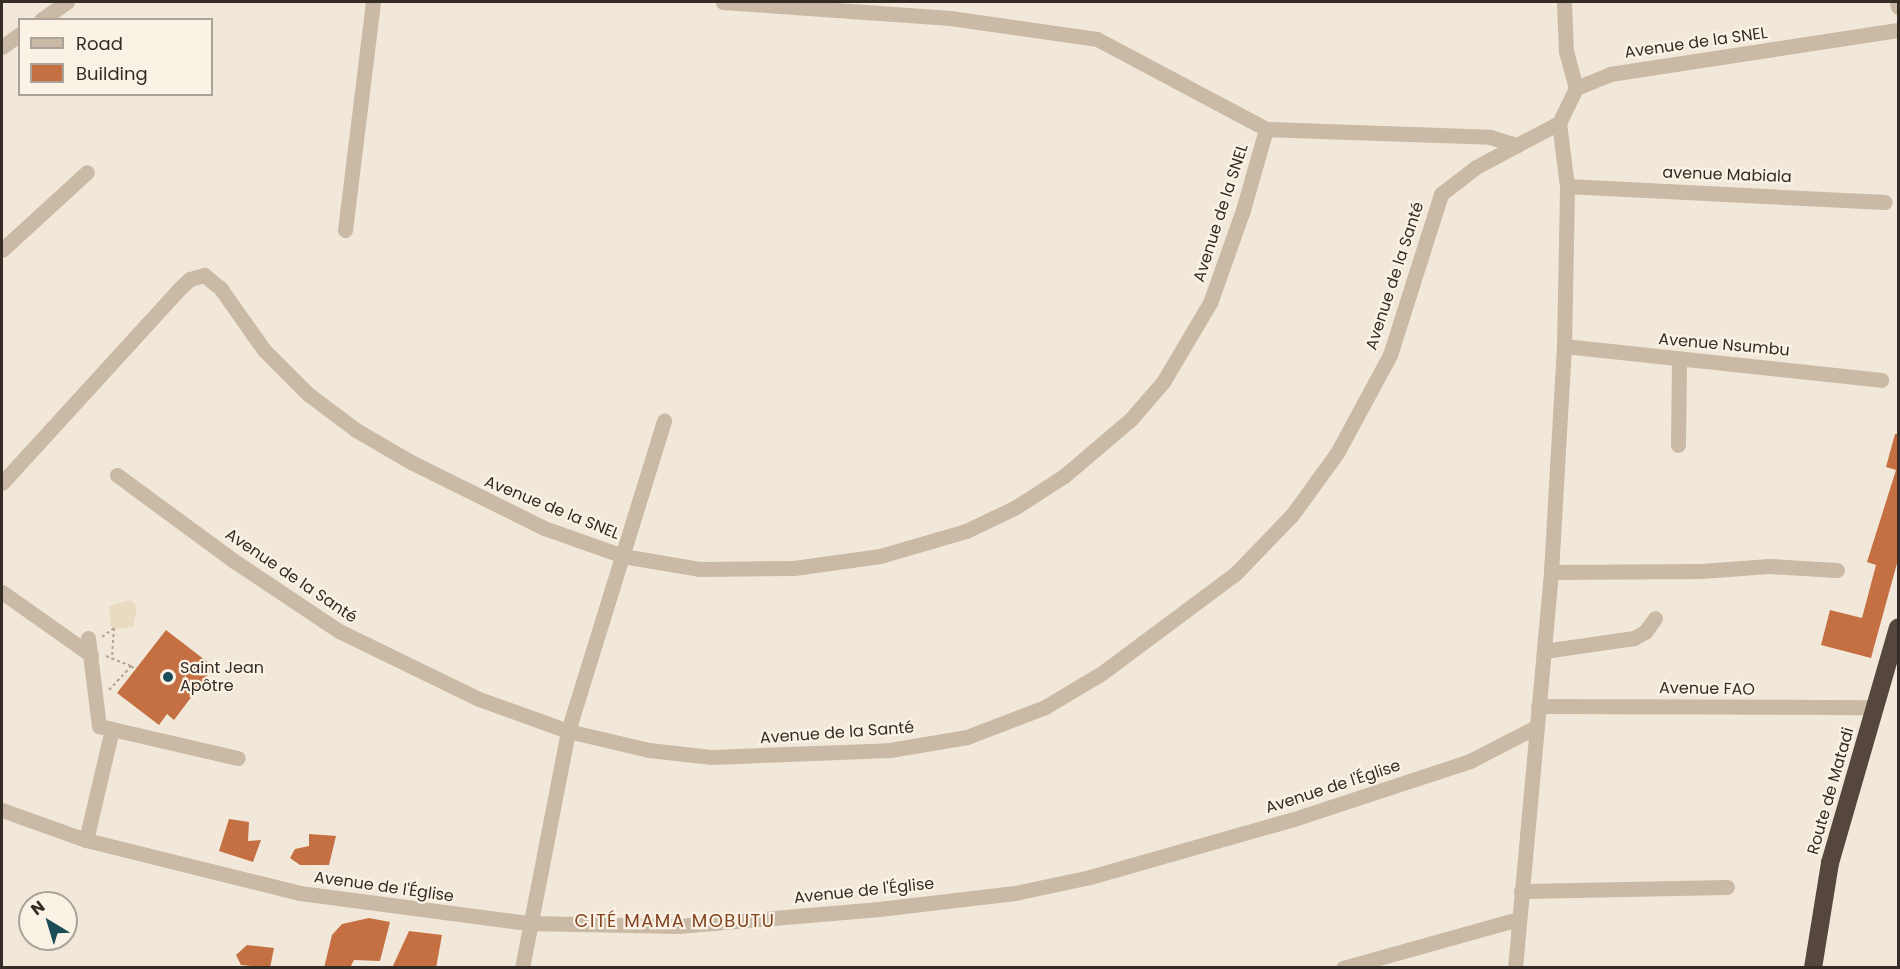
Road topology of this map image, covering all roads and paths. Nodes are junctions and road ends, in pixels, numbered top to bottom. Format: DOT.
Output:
graph roads {
  1 [pos="67,2"];
  2 [pos="373,2"];
  3 [pos="723,2"];
  4 [pos="1564,2"];
  5 [pos="1897,2"];
  6 [pos="1899,7"];
  7 [pos="44,18"];
  8 [pos="1899,30"];
  9 [pos="18,35"];
  10 [pos="2,47"];
  11 [pos="1576,88"];
  12 [pos="1559,123"];
  13 [pos="1266,129"];
  14 [pos="1517,144"];
  15 [pos="87,172"];
  16 [pos="1567,186"];
  17 [pos="1884,202"];
  18 [pos="345,230"];
  19 [pos="2,250"];
  20 [pos="1563,346"];
  21 [pos="1679,360"];
  22 [pos="1881,380"];
  23 [pos="664,420"];
  24 [pos="1678,445"];
  25 [pos="117,475"];
  26 [pos="2,483"];
  27 [pos="623,556"];
  28 [pos="1837,570"];
  29 [pos="1551,572"];
  30 [pos="2,592"];
  31 [pos="1655,618"];
  32 [pos="1899,628"];
  33 [pos="88,638"];
  34 [pos="1544,651"];
  35 [pos="91,655"];
  36 [pos="112,658"];
  37 [pos="131,666"];
  38 [pos="135,669"];
  39 [pos="106,699"];
  40 [pos="1538,706"];
  41 [pos="1875,707"];
  42 [pos="1536,728"];
  43 [pos="112,729"];
  44 [pos="568,731"];
  45 [pos="238,758"];
  46 [pos="2,810"];
  47 [pos="86,840"];
  48 [pos="1727,887"];
  49 [pos="1521,891"];
  50 [pos="1519,920"];
  51 [pos="528,923"];
  52 [pos="1813,967"];
  53 [pos="522,968"];
  54 [pos="1343,968"];
  55 [pos="1515,968"];
  1 -- 7 [label="street"];
  2 -- 18 [label="street"];
  3 -- 13 [label="street"];
  4 -- 11 [label="street"];
  5 -- 6 [label="street"];
  8 -- 11 [label="street, Avenue de la SNEL"];
  9 -- 10 [label="street"];
  11 -- 12 [label="street"];
  12 -- 14 [label="street"];
  12 -- 16 [label="street"];
  13 -- 14 [label="street, Avenue de la SNEL"];
  13 -- 27 [label="street, Avenue de la SNEL"];
  14 -- 44 [label="street, Avenue de la Santé"];
  15 -- 19 [label="street"];
  16 -- 17 [label="street, avenue Mabiala"];
  16 -- 20 [label="street"];
  20 -- 21 [label="street, Avenue Nsumbu"];
  20 -- 29 [label="street"];
  21 -- 22 [label="street, Avenue Nsumbu"];
  21 -- 24 [label="street"];
  23 -- 27 [label="street"];
  25 -- 44 [label="street, Avenue de la Santé"];
  26 -- 27 [label="street, Avenue de la SNEL"];
  27 -- 44 [label="street"];
  28 -- 29 [label="street"];
  29 -- 34 [label="street"];
  30 -- 35 [label="street"];
  31 -- 34 [label="street"];
  32 -- 41 [label="highway, Route de Matadi"];
  33 -- 35 [label="street"];
  33 -- 36 [label="path"];
  34 -- 40 [label="street"];
  35 -- 36 [label="path"];
  35 -- 43 [label="street"];
  36 -- 37 [label="path"];
  37 -- 38 [label="path"];
  37 -- 39 [label="path"];
  40 -- 41 [label="street, Avenue FAO"];
  40 -- 42 [label="street"];
  41 -- 52 [label="highway, Route de Matadi"];
  42 -- 49 [label="street"];
  42 -- 51 [label="street, Avenue de l'Église"];
  43 -- 45 [label="street"];
  43 -- 47 [label="street"];
  44 -- 51 [label="street"];
  46 -- 47 [label="street, Avenue de l'Église"];
  47 -- 51 [label="street, Avenue de l'Église"];
  48 -- 49 [label="street"];
  49 -- 50 [label="street"];
  50 -- 54 [label="street"];
  50 -- 55 [label="street"];
  51 -- 53 [label="street"];
}
